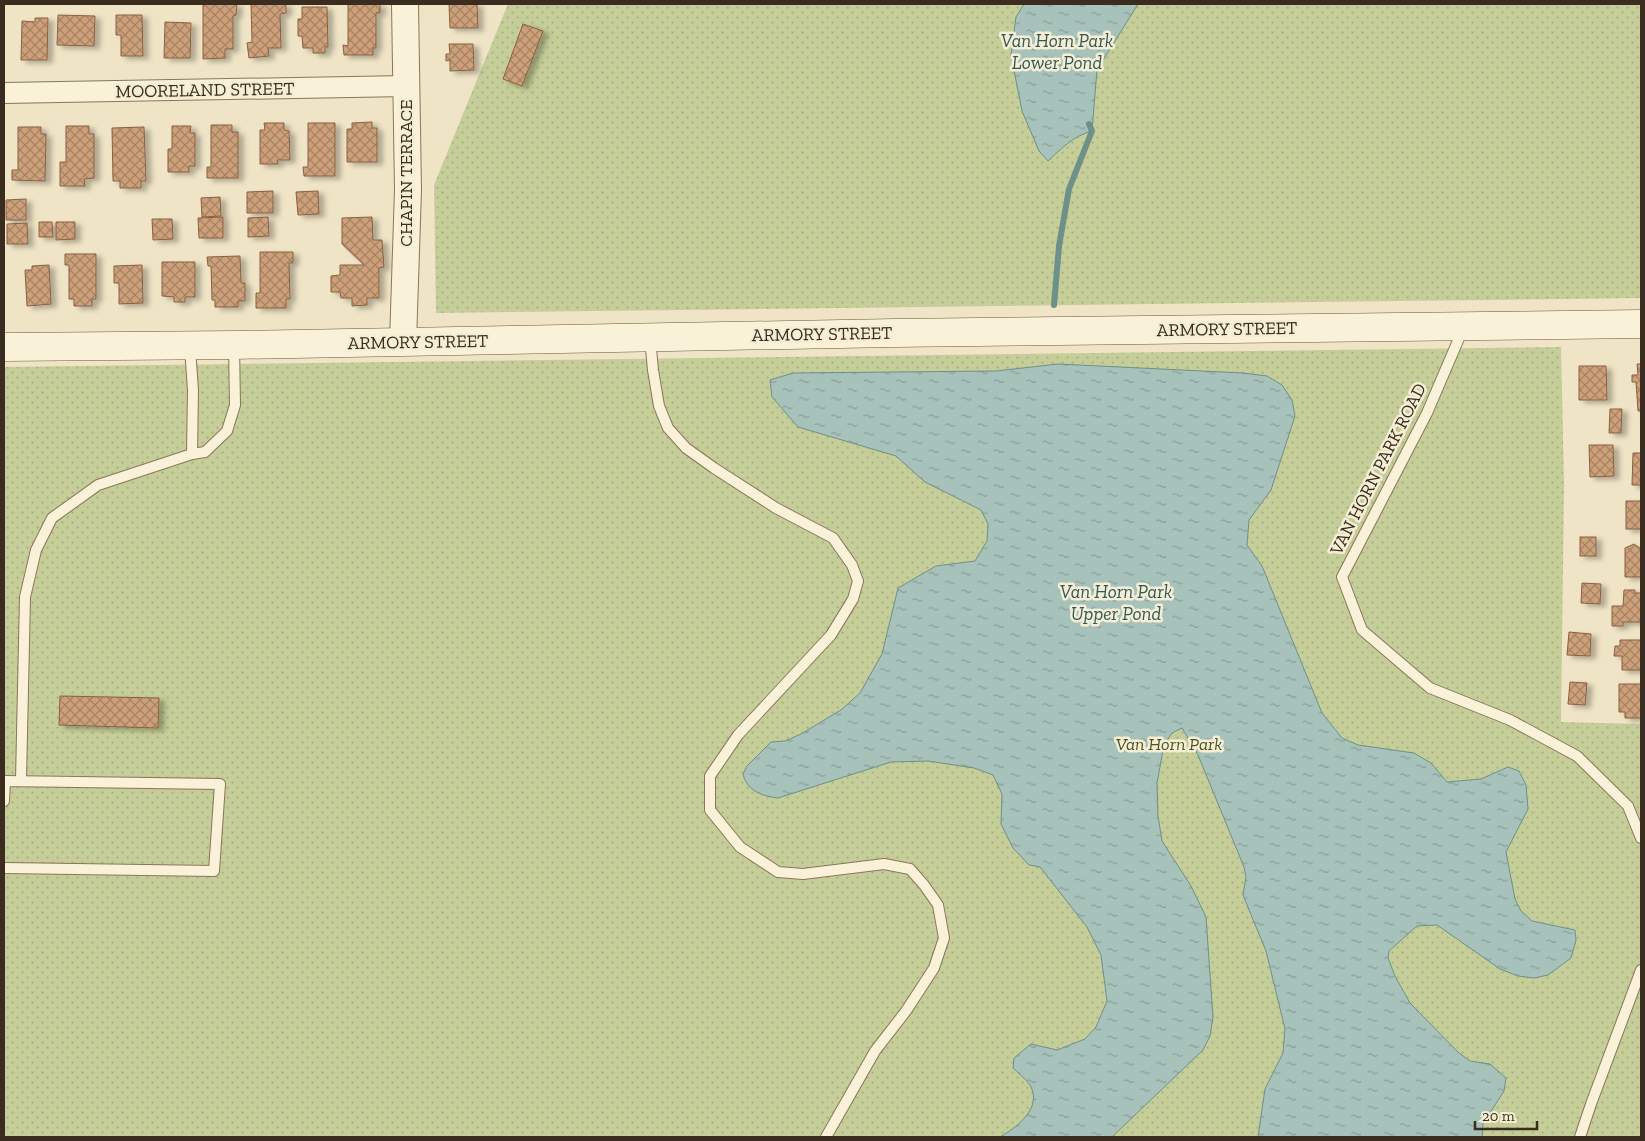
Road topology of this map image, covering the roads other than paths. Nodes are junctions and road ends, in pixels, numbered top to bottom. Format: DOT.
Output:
graph roads {
  1 [pos="405,4"];
  2 [pos="406,86"];
  3 [pos="4,93"];
  4 [pos="1641,324"];
  5 [pos="1465,326"];
  6 [pos="650,336"];
  7 [pos="403,342"];
  8 [pos="189,345"];
  9 [pos="234,345"];
  10 [pos="4,347"];
  11 [pos="192,454"];
  12 [pos="21,780"];
  13 [pos="4,801"];
  14 [pos="1641,838"];
  15 [pos="4,868"];
  16 [pos="1641,970"];
  17 [pos="826,1137"];
  18 [pos="1580,1137"];
  1 -- 2 [label="street, CHAPIN TERRACE"];
  2 -- 3 [label="street, MOORELAND STREET"];
  2 -- 7 [label="street, CHAPIN TERRACE"];
  4 -- 5 [label="main road, ARMORY STREET"];
  5 -- 6 [label="main road, ARMORY STREET"];
  5 -- 14 [label="lane, VAN HORN PARK ROAD"];
  6 -- 7 [label="main road, ARMORY STREET"];
  6 -- 17 [label="lane"];
  7 -- 9 [label="main road, ARMORY STREET"];
  8 -- 9 [label="main road, ARMORY STREET"];
  8 -- 10 [label="main road, ARMORY STREET"];
  8 -- 11 [label="lane"];
  9 -- 11 [label="lane"];
  11 -- 12 [label="lane"];
  12 -- 13 [label="lane"];
  12 -- 15 [label="lane"];
  16 -- 18 [label="lane"];
}
